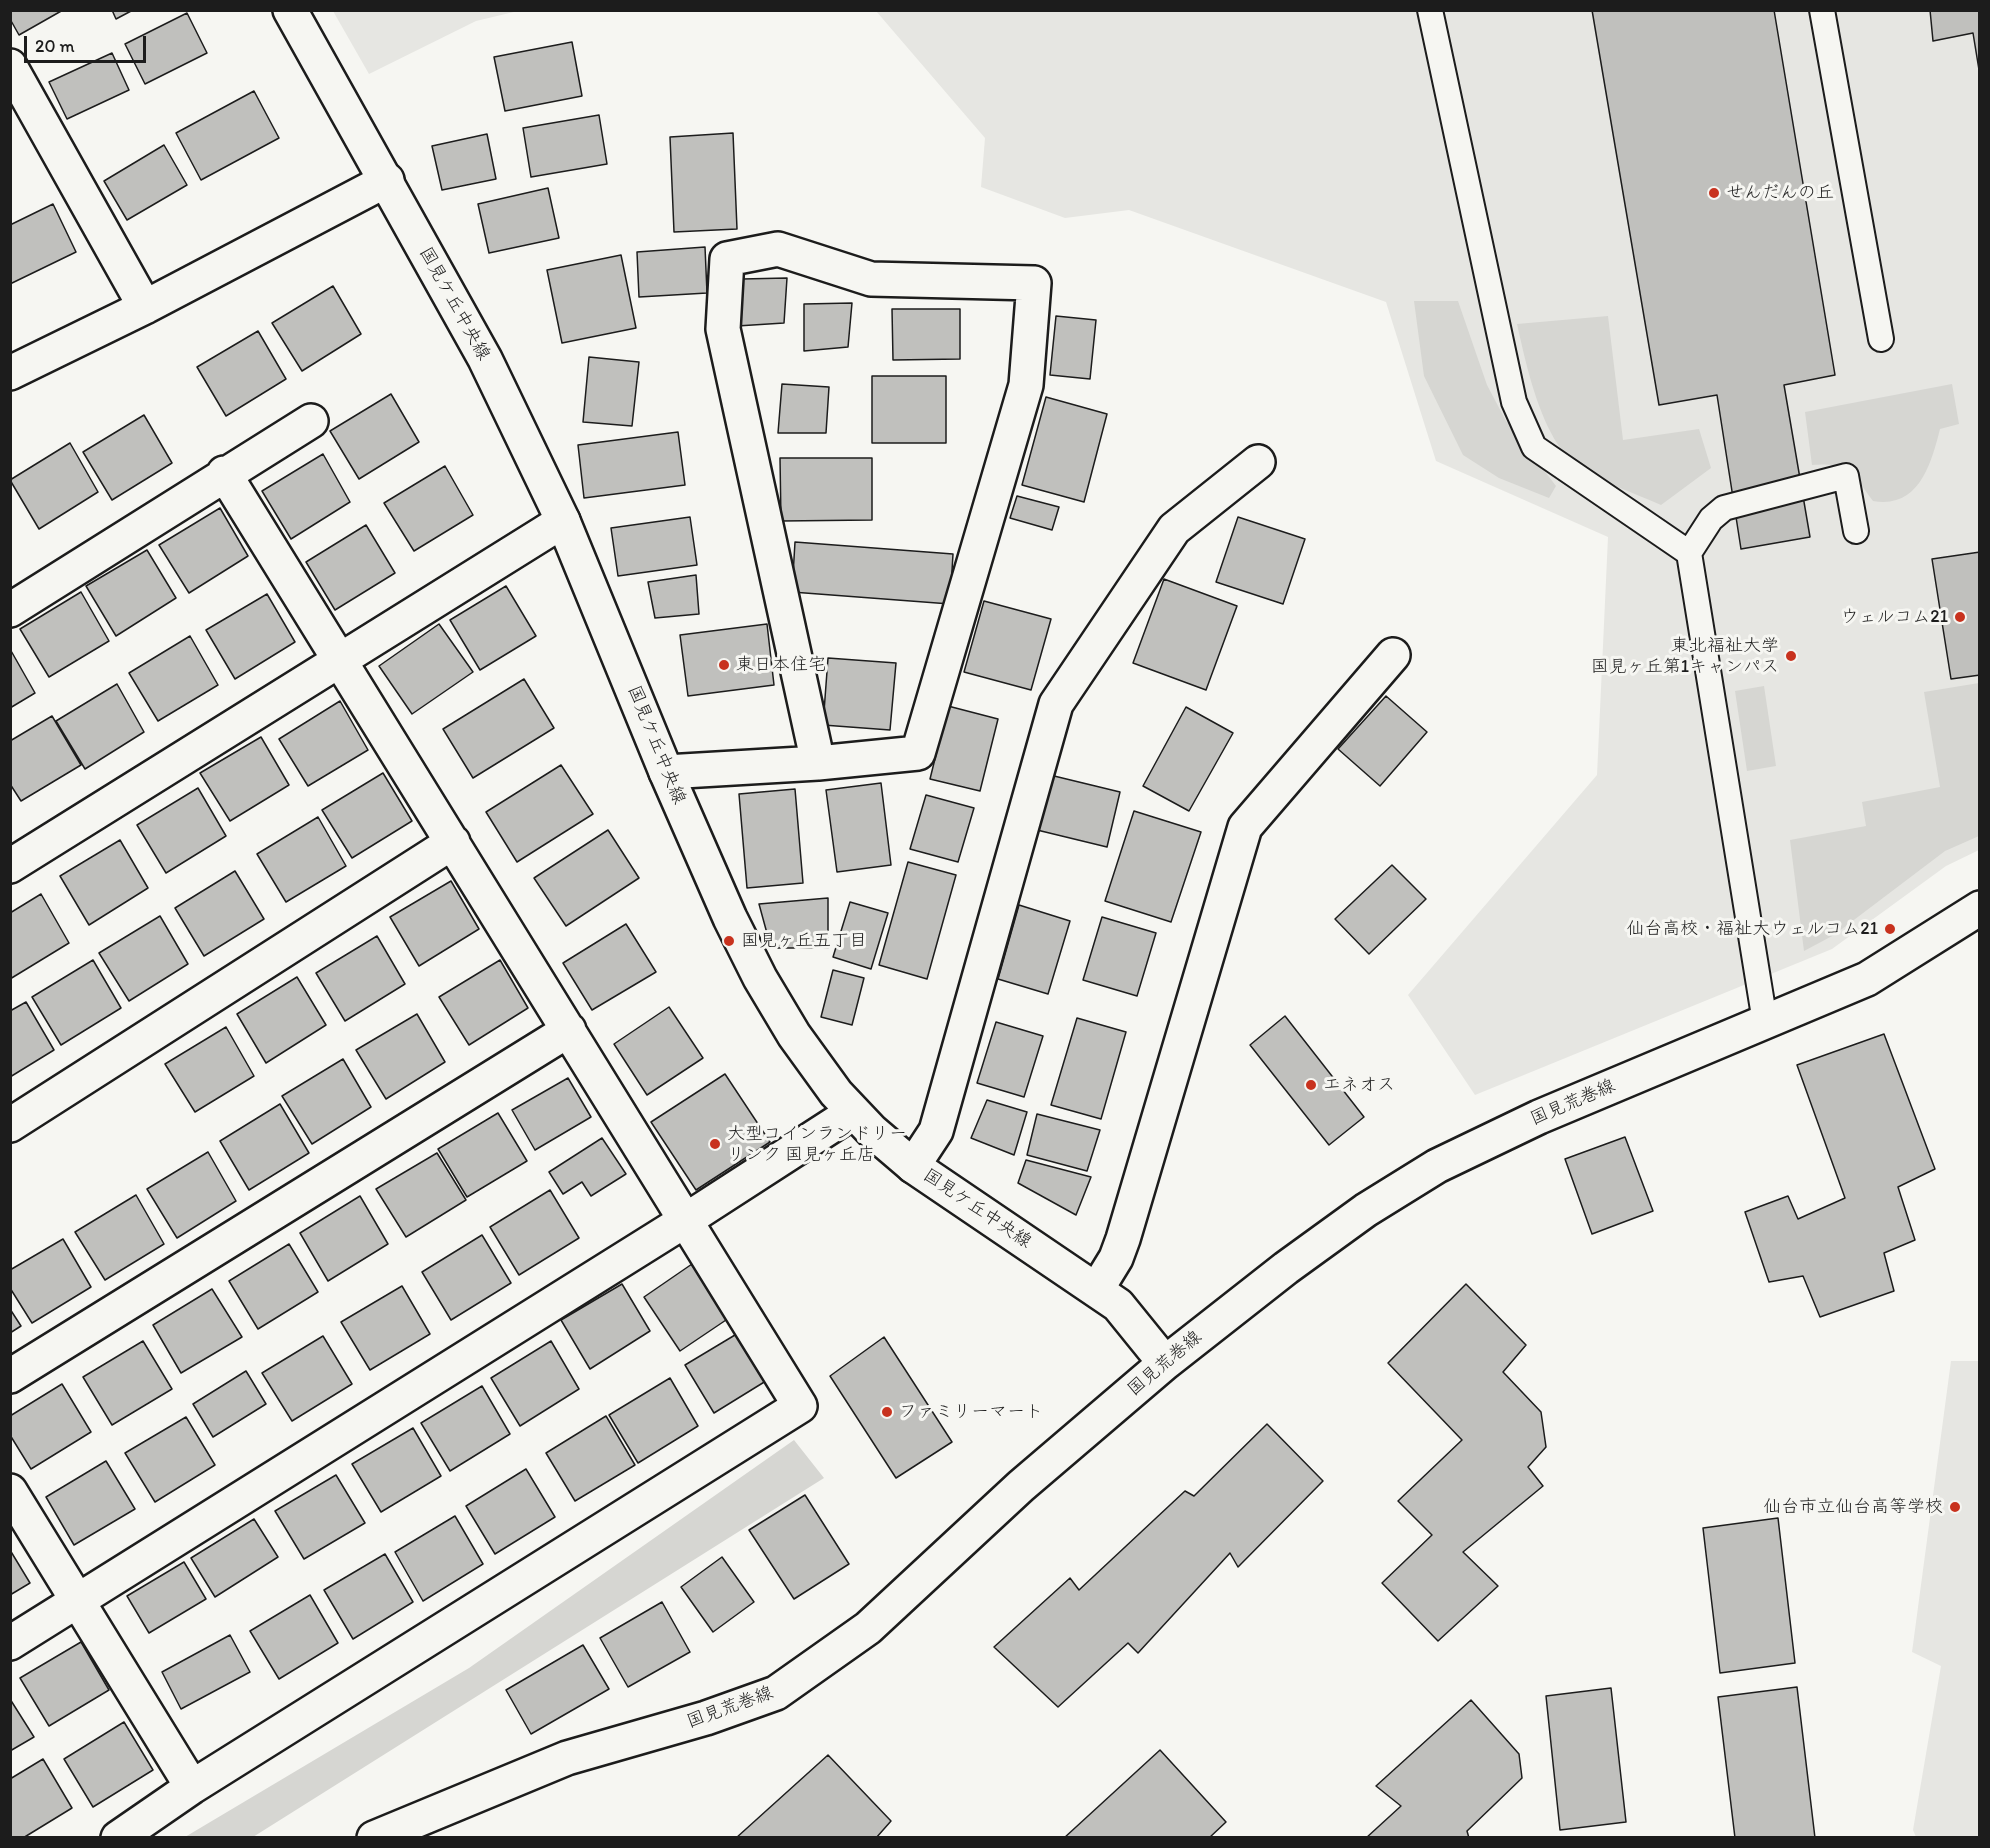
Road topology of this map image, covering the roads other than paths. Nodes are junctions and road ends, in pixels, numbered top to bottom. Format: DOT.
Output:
graph roads {
  1 [pos="290,10"];
  2 [pos="1430,10"];
  3 [pos="1822,10"];
  4 [pos="10,66"];
  5 [pos="387,180"];
  6 [pos="145,307"];
  7 [pos="1881,339"];
  8 [pos="10,373"];
  9 [pos="310,421"];
  10 [pos="1258,462"];
  11 [pos="224,473"];
  12 [pos="563,521"];
  13 [pos="1856,531"];
  14 [pos="1689,553"];
  15 [pos="10,610"];
  16 [pos="1393,656"];
  17 [pos="339,659"];
  18 [pos="818,763"];
  19 [pos="666,772"];
  20 [pos="453,842"];
  21 [pos="10,866"];
  22 [pos="1980,909"];
  23 [pos="1765,1022"];
  24 [pos="569,1030"];
  25 [pos="853,1112"];
  26 [pos="10,1125"];
  27 [pos="913,1166"];
  28 [pos="686,1220"];
  29 [pos="1097,1289"];
  30 [pos="1165,1363"];
  31 [pos="10,1376"];
  32 [pos="10,1491"];
  33 [pos="78,1600"];
  34 [pos="10,1643"];
  35 [pos="192,1787"];
  36 [pos="118,1838"];
  37 [pos="374,1838"];
  1 -- 5 [label="street, 国見ケ丘中央線"];
  2 -- 14 [label="lane"];
  3 -- 7 [label="lane"];
  4 -- 6 [label="street"];
  5 -- 6 [label="street"];
  5 -- 12 [label="street, 国見ケ丘中央線"];
  6 -- 8 [label="street"];
  9 -- 11 [label="street"];
  10 -- 27 [label="street"];
  11 -- 15 [label="street"];
  11 -- 17 [label="street"];
  12 -- 17 [label="street"];
  12 -- 19 [label="street, 国見ケ丘中央線"];
  13 -- 14 [label="lane"];
  14 -- 23 [label="lane"];
  16 -- 29 [label="street"];
  17 -- 20 [label="street"];
  17 -- 21 [label="street"];
  18 -- 18 [label="street"];
  18 -- 19 [label="street"];
  19 -- 25 [label="street, 国見ケ丘中央線"];
  20 -- 24 [label="street"];
  20 -- 26 [label="street"];
  22 -- 23 [label="street, 国見荒巻線"];
  23 -- 30 [label="street, 国見荒巻線"];
  24 -- 28 [label="street"];
  24 -- 31 [label="street"];
  25 -- 27 [label="street, 国見ケ丘中央線"];
  25 -- 28 [label="street"];
  27 -- 29 [label="street, 国見ケ丘中央線"];
  28 -- 33 [label="street"];
  28 -- 35 [label="street"];
  29 -- 30 [label="street, 国見ケ丘中央線"];
  30 -- 37 [label="street, 国見荒巻線"];
  32 -- 33 [label="street"];
  33 -- 34 [label="street"];
  33 -- 35 [label="street"];
  35 -- 36 [label="street"];
}
